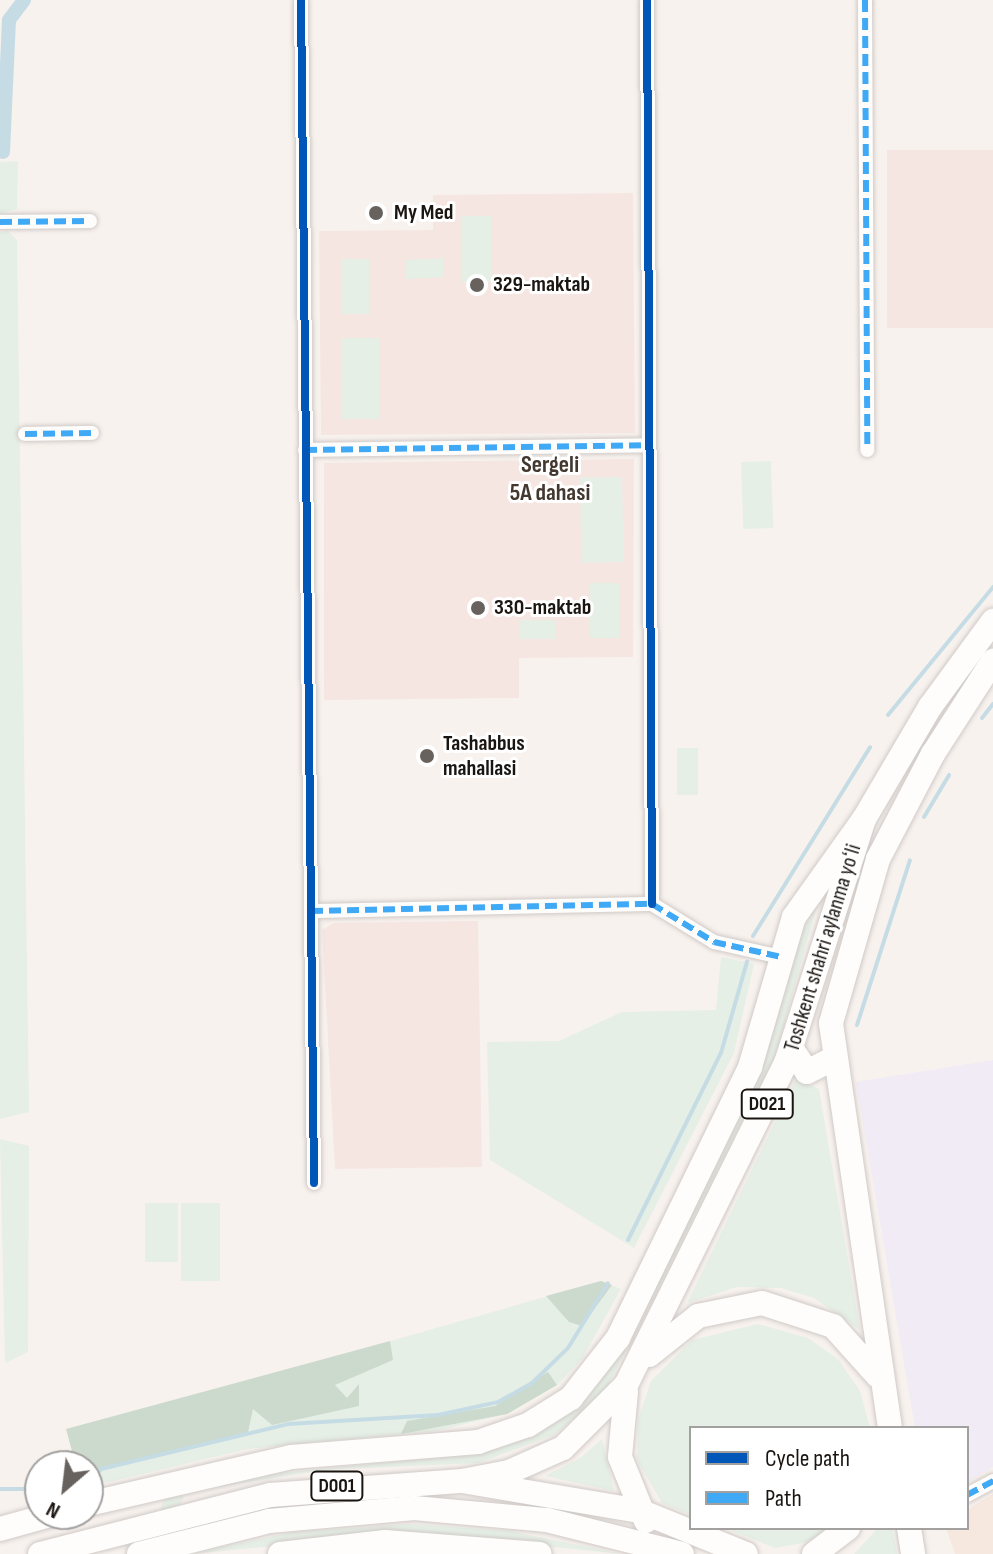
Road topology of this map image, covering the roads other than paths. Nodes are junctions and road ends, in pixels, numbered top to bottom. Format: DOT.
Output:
graph roads {
  1 [pos="301,0"];
  2 [pos="647,0"];
  3 [pos="865,0"];
  4 [pos="90,221"];
  5 [pos="0,222"];
  6 [pos="92,433"];
  7 [pos="25,434"];
  8 [pos="647,445"];
  9 [pos="305,450"];
  10 [pos="867,450"];
  11 [pos="993,621"];
  12 [pos="993,661"];
  13 [pos="864,819"];
  14 [pos="652,904"];
  15 [pos="311,911"];
  16 [pos="781,957"];
  17 [pos="792,1049"];
  18 [pos="832,1059"];
  19 [pos="314,1183"];
  20 [pos="633,1374"];
  21 [pos="885,1398"];
  22 [pos="888,1426"];
  23 [pos="462,1481"];
  24 [pos="993,1481"];
  25 [pos="167,1482"];
  26 [pos="969,1494"];
  27 [pos="104,1500"];
  28 [pos="232,1503"];
  29 [pos="640,1511"];
  30 [pos="24,1522"];
  31 [pos="0,1529"];
  32 [pos="845,1530"];
  33 [pos="909,1530"];
  34 [pos="675,1551"];
  35 [pos="40,1554"];
  36 [pos="139,1554"];
  37 [pos="280,1554"];
  38 [pos="540,1554"];
  39 [pos="746,1554"];
  40 [pos="814,1554"];
  41 [pos="913,1554"];
  1 -- 9 [label="street"];
  2 -- 8 [label="street"];
  3 -- 10 [label="street"];
  4 -- 5 [label="street"];
  6 -- 7 [label="street"];
  8 -- 9 [label="street"];
  8 -- 14 [label="street"];
  9 -- 15 [label="street"];
  11 -- 13 [label="highway, Toshkent shahri aylanma yoʻli / D021"];
  12 -- 18 [label="highway, Toshkent shahri aylanma yoʻli / D021"];
  13 -- 16 [label="highway"];
  13 -- 17 [label="highway, Toshkent shahri aylanma yoʻli / D021"];
  14 -- 15 [label="street"];
  14 -- 16 [label="street"];
  15 -- 19 [label="street"];
  16 -- 25 [label="highway"];
  17 -- 18 [label="highway"];
  17 -- 20 [label="highway, Toshkent shahri aylanma yoʻli / D021"];
  18 -- 21 [label="highway, Toshkent shahri aylanma yoʻli / D021"];
  20 -- 21 [label="highway, Toshkent shahri aylanma yoʻli / D021"];
  20 -- 23 [label="highway, Toshkent shahri aylanma yoʻli / D021"];
  20 -- 29 [label="highway, Toshkent shahri aylanma yoʻli / D021"];
  21 -- 22 [label="highway, Toshkent shahri aylanma yoʻli / D021"];
  23 -- 28 [label="highway, D001"];
  23 -- 29 [label="highway, D001"];
  24 -- 26 [label="street"];
  25 -- 27 [label="highway"];
  25 -- 28 [label="highway"];
  28 -- 35 [label="highway, D001"];
  29 -- 34 [label="highway, Toshkent shahri aylanma yoʻli / D021"];
  29 -- 39 [label="highway, D001"];
  30 -- 31 [label="highway"];
  32 -- 40 [label="highway"];
  33 -- 41 [label="highway"];
  34 -- 36 [label="highway, D001"];
  37 -- 38 [label="highway"];
}
